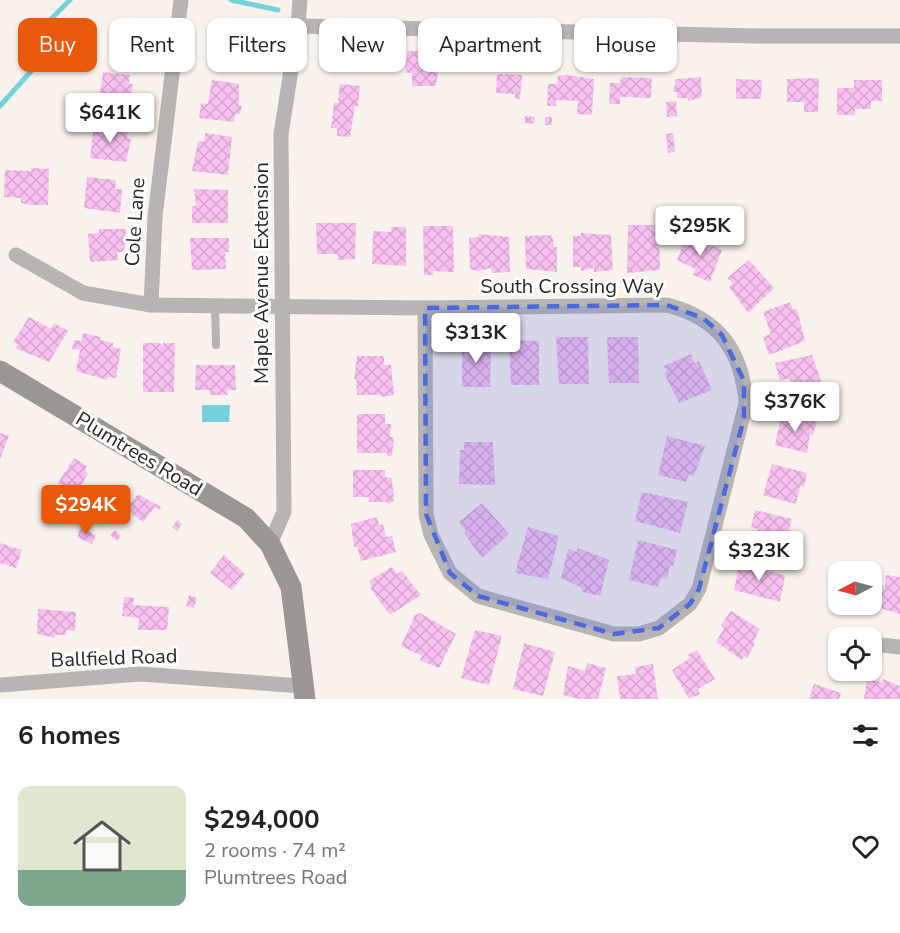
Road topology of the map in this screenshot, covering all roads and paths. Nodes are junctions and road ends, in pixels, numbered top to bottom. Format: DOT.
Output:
graph roads {
  1 [pos="181,0"];
  2 [pos="300,0"];
  3 [pos="299,18"];
  4 [pos="307,26"];
  5 [pos="900,36"];
  6 [pos="291,72"];
  7 [pos="16,255"];
  8 [pos="151,305"];
  9 [pos="215,306"];
  10 [pos="282,307"];
  11 [pos="425,308"];
  12 [pos="216,345"];
  13 [pos="0,371"];
  14 [pos="270,544"];
  15 [pos="882,645"];
  16 [pos="900,647"];
  17 [pos="0,685"];
  18 [pos="303,692"];
  1 -- 8 [label="street, Cole Lane"];
  2 -- 3 [label="street, Maple Avenue Extension"];
  4 -- 5 [label="street"];
  6 -- 10 [label="street, Maple Avenue Extension"];
  7 -- 8 [label="street, South Crossing Way"];
  8 -- 9 [label="street, South Crossing Way"];
  9 -- 10 [label="street, South Crossing Way"];
  9 -- 12 [label="lane"];
  10 -- 11 [label="street, South Crossing Way"];
  10 -- 14 [label="street, Maple Avenue Extension"];
  11 -- 11 [label="street, South Crossing Way"];
  13 -- 14 [label="main road, Plumtrees Road"];
  14 -- 18 [label="main road, Plumtrees Road"];
  15 -- 16 [label="street"];
  17 -- 18 [label="street, Ballfield Road"];
}
